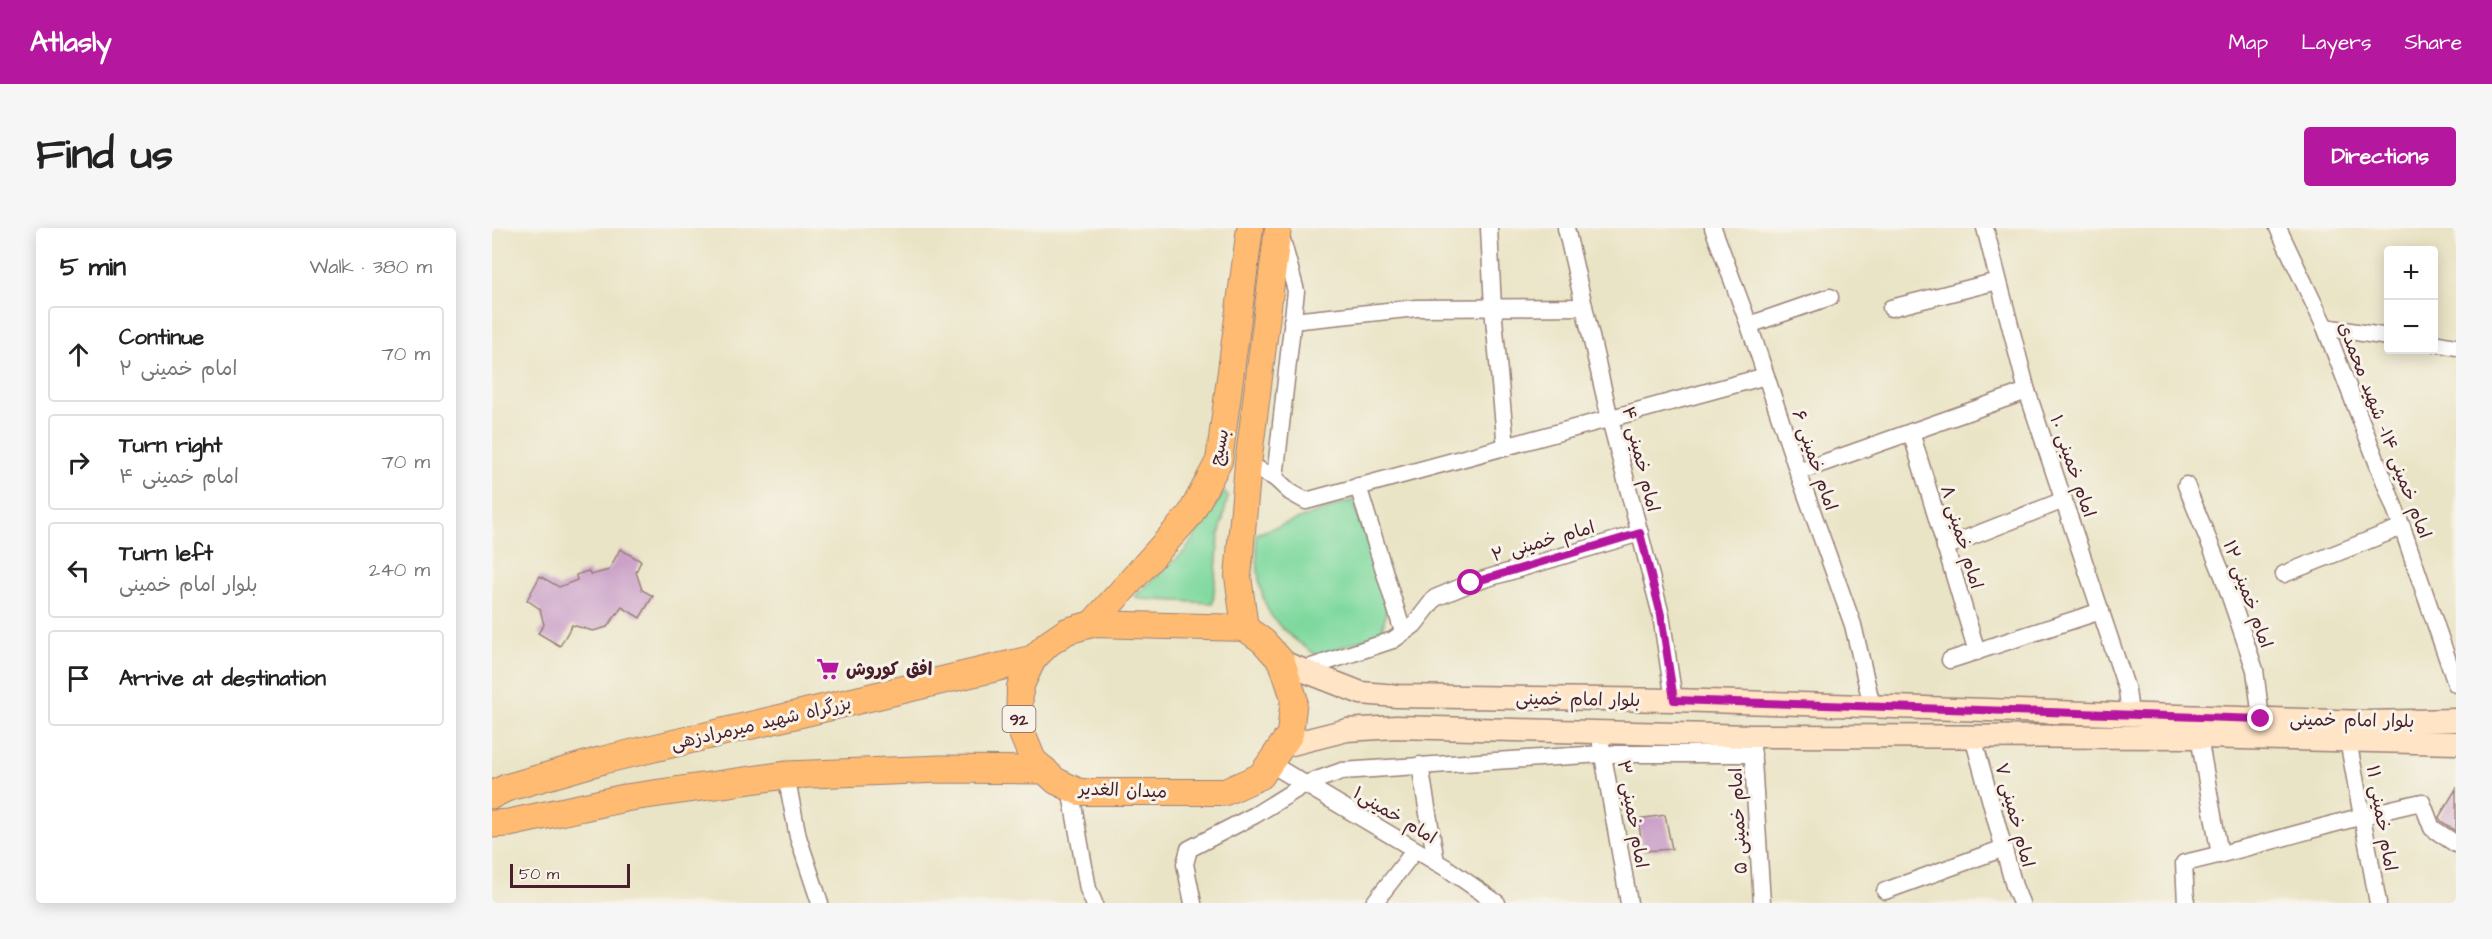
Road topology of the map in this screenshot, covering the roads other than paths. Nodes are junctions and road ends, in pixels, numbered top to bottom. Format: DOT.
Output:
graph roads {
  1 [pos="1250,228"];
  2 [pos="1279,228"];
  3 [pos="1490,228"];
  4 [pos="1566,228"];
  5 [pos="1713,228"];
  6 [pos="1985,228"];
  7 [pos="2278,228"];
  8 [pos="1998,281"];
  9 [pos="1830,297"];
  10 [pos="1584,307"];
  11 [pos="1493,308"];
  12 [pos="1891,308"];
  13 [pos="1292,321"];
  14 [pos="1749,325"];
  15 [pos="2325,327"];
  16 [pos="2384,336"];
  17 [pos="2438,345"];
  18 [pos="2456,347"];
  19 [pos="1766,376"];
  20 [pos="2027,391"];
  21 [pos="1610,419"];
  22 [pos="1911,432"];
  23 [pos="1506,448"];
  24 [pos="1219,461"];
  25 [pos="1248,464"];
  26 [pos="1798,472"];
  27 [pos="1275,478"];
  28 [pos="2186,485"];
  29 [pos="1358,486"];
  30 [pos="2064,500"];
  31 [pos="2402,527"];
  32 [pos="1640,533"];
  33 [pos="1945,547"];
  34 [pos="2284,574"];
  35 [pos="2101,611"];
  36 [pos="1092,624"];
  37 [pos="1245,628"];
  38 [pos="1403,632"];
  39 [pos="1977,652"];
  40 [pos="1033,659"];
  41 [pos="1950,660"];
  42 [pos="1292,666"];
  43 [pos="2456,684"];
  44 [pos="1674,700"];
  45 [pos="1872,706"];
  46 [pos="2119,714"];
  47 [pos="2261,719"];
  48 [pos="2456,720"];
  49 [pos="1973,737"];
  50 [pos="2110,737"];
  51 [pos="2199,737"];
  52 [pos="2349,740"];
  53 [pos="2456,742"];
  54 [pos="1601,743"];
  55 [pos="1752,745"];
  56 [pos="1277,755"];
  57 [pos="1420,765"];
  58 [pos="1044,770"];
  59 [pos="786,775"];
  60 [pos="1305,784"];
  61 [pos="1070,788"];
  62 [pos="492,795"];
  63 [pos="2362,814"];
  64 [pos="492,824"];
  65 [pos="2456,844"];
  66 [pos="2004,848"];
  67 [pos="1415,850"];
  68 [pos="2220,855"];
  69 [pos="1436,862"];
  70 [pos="1885,891"];
  71 [pos="820,903"];
  72 [pos="1094,903"];
  73 [pos="1193,903"];
  74 [pos="1374,903"];
  75 [pos="1497,903"];
  76 [pos="1629,903"];
  77 [pos="1762,903"];
  78 [pos="2021,903"];
  79 [pos="2186,903"];
  80 [pos="2378,903"];
  1 -- 24 [label="main road, بسیج / 92"];
  2 -- 13 [label="street"];
  2 -- 25 [label="main road, بسیج"];
  3 -- 11 [label="street"];
  4 -- 10 [label="street, امام خمینی ۴"];
  5 -- 14 [label="street, امام خمینی ۶"];
  6 -- 8 [label="street, امام خمینی ۱۰"];
  7 -- 15 [label="street, امام خمینی ۱۴- شهید محمدی"];
  8 -- 12 [label="street"];
  8 -- 20 [label="street, امام خمینی ۱۰"];
  9 -- 14 [label="street"];
  10 -- 11 [label="street"];
  10 -- 21 [label="street, امام خمینی ۴"];
  11 -- 13 [label="street"];
  11 -- 23 [label="street"];
  13 -- 27 [label="street"];
  14 -- 19 [label="street, امام خمینی ۶"];
  15 -- 16 [label="street"];
  15 -- 31 [label="street, امام خمینی ۱۴- شهید محمدی"];
  17 -- 18 [label="street"];
  19 -- 21 [label="street"];
  19 -- 26 [label="street, امام خمینی ۶"];
  20 -- 22 [label="street"];
  20 -- 30 [label="street, امام خمینی ۱۰"];
  21 -- 23 [label="street"];
  21 -- 32 [label="street, امام خمینی ۴"];
  22 -- 26 [label="street"];
  22 -- 33 [label="street, امام خمینی ۸"];
  23 -- 29 [label="street"];
  24 -- 25 [label="main road"];
  24 -- 36 [label="main road, بسیج / 92"];
  25 -- 27 [label="street"];
  25 -- 37 [label="main road, بسیج"];
  26 -- 45 [label="street, امام خمینی ۶"];
  27 -- 29 [label="street"];
  28 -- 47 [label="street, امام خمینی ۱۲"];
  29 -- 38 [label="street"];
  30 -- 33 [label="street"];
  30 -- 35 [label="street, امام خمینی ۱۰"];
  31 -- 34 [label="street"];
  31 -- 43 [label="street, امام خمینی ۱۴- شهید محمدی"];
  32 -- 38 [label="street, امام خمینی ۲"];
  32 -- 44 [label="street, امام خمینی ۴"];
  33 -- 39 [label="street, امام خمینی ۸"];
  35 -- 39 [label="street"];
  35 -- 46 [label="street, امام خمینی ۱۰"];
  36 -- 37 [label="main road, میدان الغدیر / 92"];
  36 -- 40 [label="main road, میدان الغدیر / 92"];
  37 -- 42 [label="main road"];
  38 -- 42 [label="street, امام خمینی ۲"];
  39 -- 41 [label="street"];
  40 -- 58 [label="main road, میدان الغدیر / 92"];
  40 -- 62 [label="highway, بزرگراه شهید میرمرادزهی / 92"];
  42 -- 44 [label="main road, بلوار امام خمینی"];
  42 -- 56 [label="main road"];
  44 -- 45 [label="main road, بلوار امام خمینی"];
  45 -- 46 [label="main road, بلوار امام خمینی"];
  46 -- 47 [label="main road, بلوار امام خمینی"];
  46 -- 50 [label="main road"];
  47 -- 48 [label="main road, بلوار امام خمینی"];
  49 -- 50 [label="main road, بلوار امام خمینی"];
  49 -- 55 [label="main road, بلوار امام خمینی"];
  49 -- 66 [label="street, امام خمینی ۷"];
  50 -- 51 [label="main road, بلوار امام خمینی"];
  51 -- 52 [label="main road, بلوار امام خمینی"];
  51 -- 68 [label="street"];
  52 -- 53 [label="main road, بلوار امام خمینی"];
  52 -- 63 [label="street, امام خمینی ۱۱"];
  54 -- 55 [label="main road, بلوار امام خمینی"];
  54 -- 56 [label="main road, بلوار امام خمینی"];
  54 -- 57 [label="street"];
  54 -- 76 [label="street, امام خمینی ۳"];
  55 -- 77 [label="street, امام خمینی ۵"];
  56 -- 60 [label="street, امام خمینی۱"];
  56 -- 61 [label="main road, میدان الغدیر / 92"];
  57 -- 60 [label="street"];
  57 -- 69 [label="street"];
  58 -- 59 [label="highway"];
  58 -- 61 [label="main road, میدان الغدیر / 92"];
  59 -- 64 [label="highway"];
  59 -- 71 [label="street"];
  60 -- 67 [label="street, امام خمینی۱"];
  60 -- 73 [label="street"];
  61 -- 72 [label="street"];
  63 -- 65 [label="street"];
  63 -- 68 [label="street"];
  63 -- 80 [label="street, امام خمینی ۱۱"];
  66 -- 70 [label="street"];
  66 -- 78 [label="street, امام خمینی ۷"];
  67 -- 69 [label="street, امام خمینی۱"];
  67 -- 74 [label="street"];
  68 -- 79 [label="street"];
  69 -- 75 [label="street, امام خمینی۱"];
}
